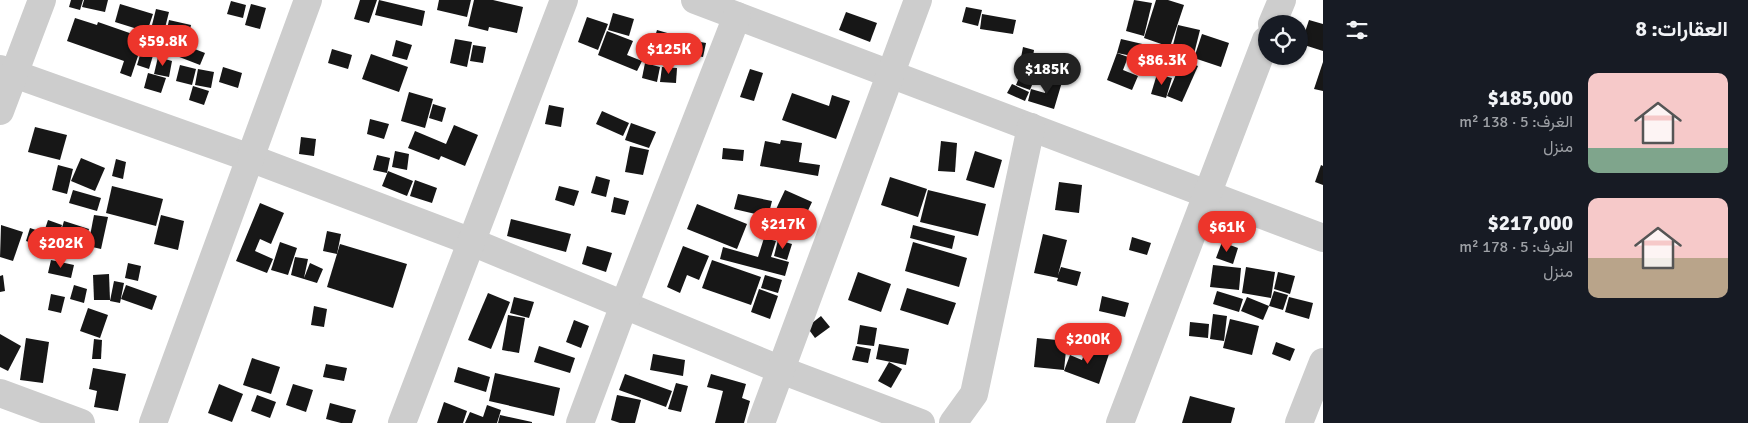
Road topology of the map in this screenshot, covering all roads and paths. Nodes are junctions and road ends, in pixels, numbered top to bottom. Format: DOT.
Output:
graph roads {
  1 [pos="42,0"];
  2 [pos="308,0"];
  3 [pos="564,0"];
  4 [pos="695,0"];
  5 [pos="918,0"];
  6 [pos="1282,0"];
  7 [pos="730,9"];
  8 [pos="1276,15"];
  9 [pos="1258,61"];
  10 [pos="7,72"];
  11 [pos="891,74"];
  12 [pos="0,111"];
  13 [pos="1031,127"];
  14 [pos="250,158"];
  15 [pos="1207,194"];
  16 [pos="1323,238"];
  17 [pos="472,242"];
  18 [pos="624,305"];
  19 [pos="1323,362"];
  20 [pos="781,370"];
  21 [pos="0,393"];
  22 [pos="81,423"];
  23 [pos="153,423"];
  24 [pos="402,423"];
  25 [pos="580,423"];
  26 [pos="761,423"];
  27 [pos="921,423"];
  28 [pos="953,423"];
  29 [pos="1120,423"];
  30 [pos="1299,423"];
  1 -- 10 [label="street"];
  2 -- 14 [label="street"];
  3 -- 17 [label="street"];
  4 -- 7 [label="street"];
  5 -- 11 [label="street"];
  6 -- 8 [label="street"];
  7 -- 11 [label="street"];
  7 -- 18 [label="street"];
  9 -- 15 [label="street"];
  10 -- 12 [label="street"];
  10 -- 14 [label="street"];
  11 -- 13 [label="street"];
  11 -- 20 [label="street"];
  13 -- 15 [label="street"];
  13 -- 28 [label="street"];
  14 -- 17 [label="street"];
  14 -- 23 [label="street"];
  15 -- 16 [label="street"];
  15 -- 29 [label="street"];
  17 -- 18 [label="street"];
  17 -- 24 [label="street"];
  18 -- 20 [label="street"];
  18 -- 25 [label="street"];
  19 -- 30 [label="street"];
  20 -- 26 [label="street"];
  20 -- 27 [label="street"];
  21 -- 22 [label="street"];
}
